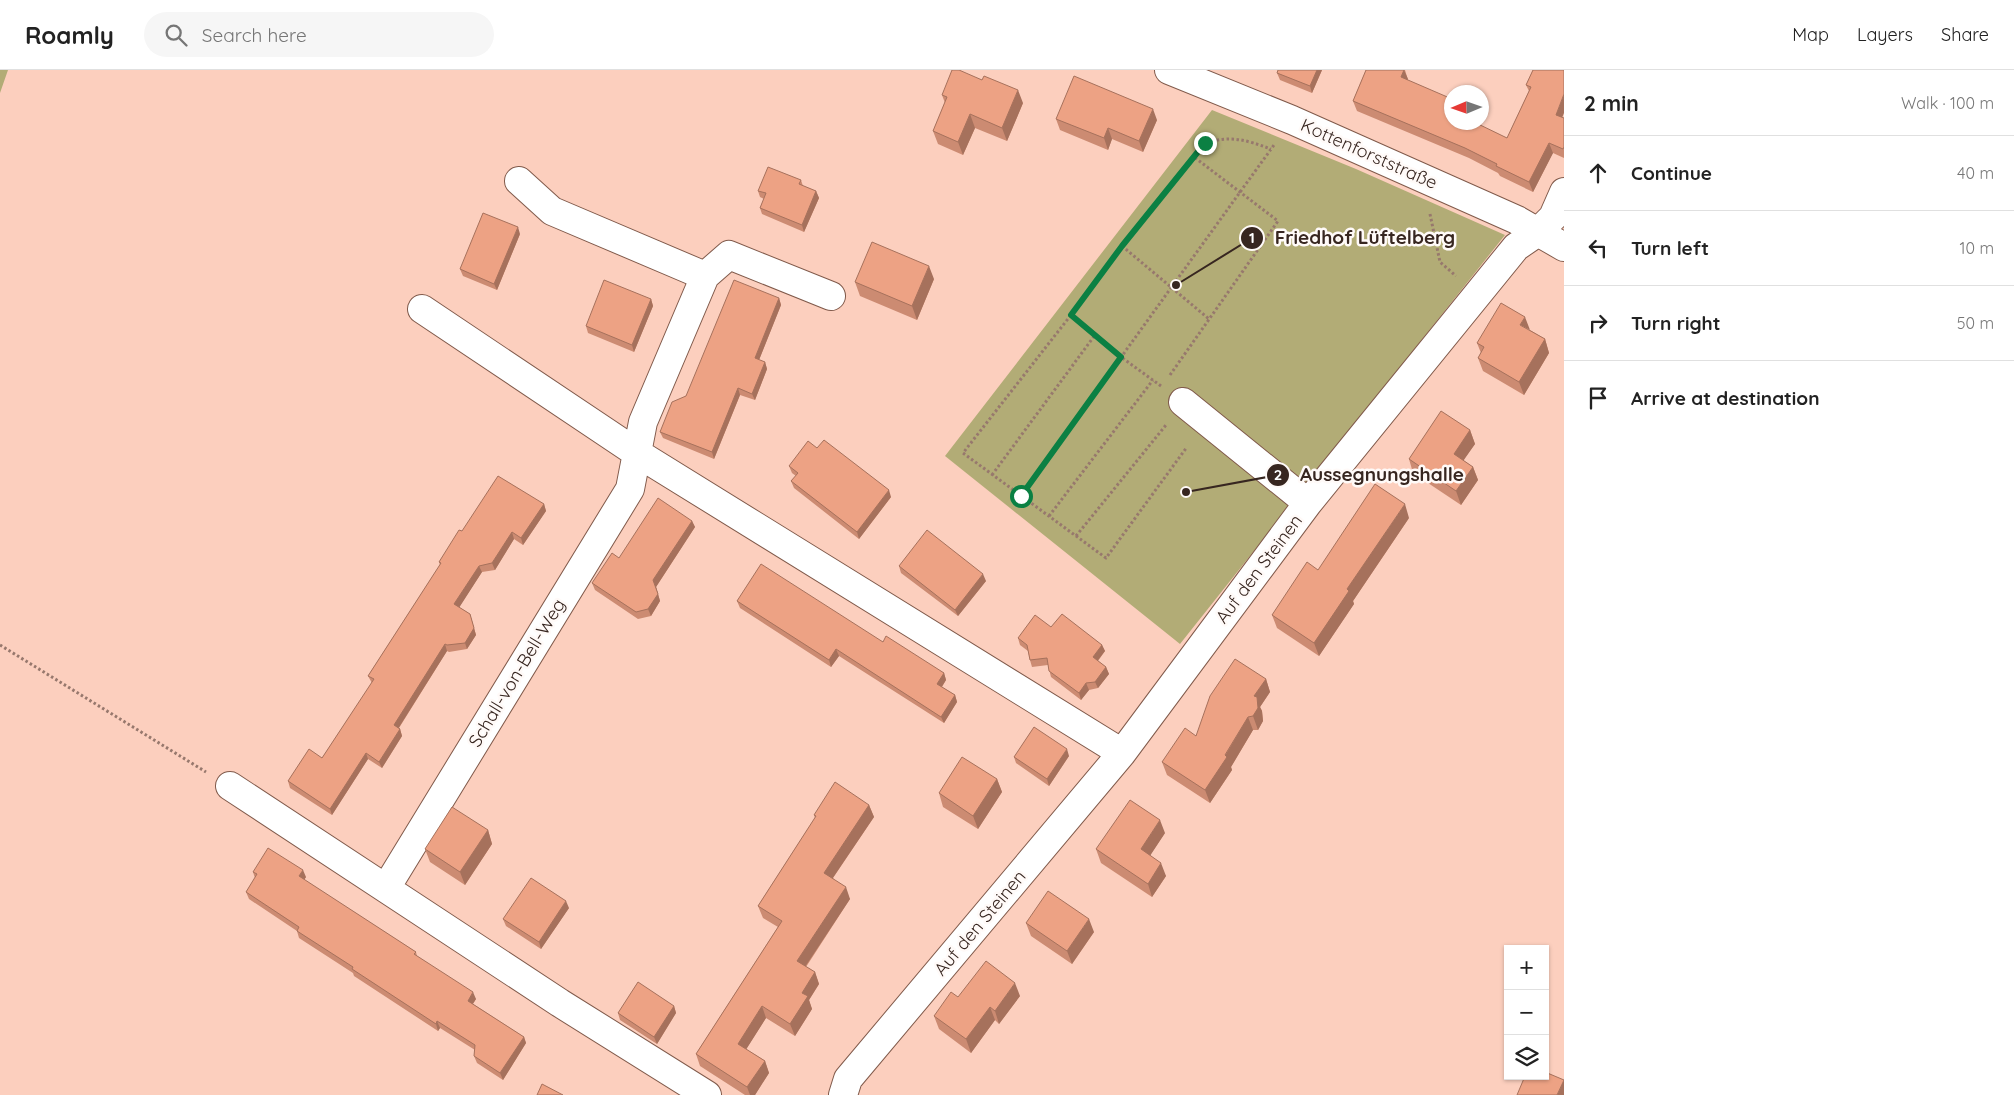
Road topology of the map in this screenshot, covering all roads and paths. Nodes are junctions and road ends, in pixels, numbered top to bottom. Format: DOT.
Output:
graph roads {
  1 [pos="1169,70"];
  2 [pos="1292,120"];
  3 [pos="1271,149"];
  4 [pos="1194,157"];
  5 [pos="1422,178"];
  6 [pos="519,181"];
  7 [pos="1240,191"];
  8 [pos="1564,192"];
  9 [pos="1538,232"];
  10 [pos="1122,246"];
  11 [pos="1564,247"];
  12 [pos="705,276"];
  13 [pos="1171,287"];
  14 [pos="1478,293"];
  15 [pos="831,296"];
  16 [pos="422,309"];
  17 [pos="1071,315"];
  18 [pos="1209,319"];
  19 [pos="1095,335"];
  20 [pos="1121,357"];
  21 [pos="1153,380"];
  22 [pos="1183,402"];
  23 [pos="1188,447"];
  24 [pos="638,453"];
  25 [pos="992,475"];
  26 [pos="1021,496"];
  27 [pos="1308,503"];
  28 [pos="1049,516"];
  29 [pos="1076,536"];
  30 [pos="0,645"];
  31 [pos="1122,753"];
  32 [pos="230,786"];
  33 [pos="386,888"];
  34 [pos="707,1095"];
  35 [pos="843,1095"];
  1 -- 2 [label="street, Kottenforststraße"];
  2 -- 3 [label="path"];
  2 -- 5 [label="street, Kottenforststraße"];
  3 -- 4 [label="path"];
  3 -- 7 [label="path"];
  4 -- 7 [label="path"];
  4 -- 10 [label="path"];
  5 -- 9 [label="street, Kottenforststraße"];
  5 -- 14 [label="path"];
  6 -- 12 [label="street"];
  7 -- 13 [label="path"];
  7 -- 18 [label="path"];
  8 -- 9 [label="street, Auf den Steinen"];
  9 -- 11 [label="street, Kottenforststraße"];
  9 -- 14 [label="street, Auf den Steinen"];
  10 -- 13 [label="path"];
  10 -- 17 [label="path"];
  12 -- 15 [label="street, Schall-von-Bell-Weg"];
  12 -- 24 [label="street, Schall-von-Bell-Weg"];
  13 -- 18 [label="path"];
  13 -- 20 [label="path"];
  14 -- 27 [label="street, Auf den Steinen"];
  16 -- 24 [label="street"];
  17 -- 19 [label="path"];
  17 -- 25 [label="path"];
  18 -- 21 [label="path"];
  19 -- 20 [label="path"];
  19 -- 25 [label="path"];
  20 -- 21 [label="path"];
  20 -- 26 [label="path"];
  21 -- 28 [label="path"];
  22 -- 27 [label="street"];
  22 -- 29 [label="path"];
  23 -- 29 [label="path"];
  24 -- 31 [label="street"];
  24 -- 33 [label="street, Schall-von-Bell-Weg"];
  25 -- 26 [label="path"];
  26 -- 28 [label="path"];
  27 -- 31 [label="street, Auf den Steinen"];
  28 -- 29 [label="path"];
  30 -- 32 [label="path"];
  31 -- 35 [label="street, Auf den Steinen"];
  32 -- 33 [label="street"];
  33 -- 34 [label="street"];
}
